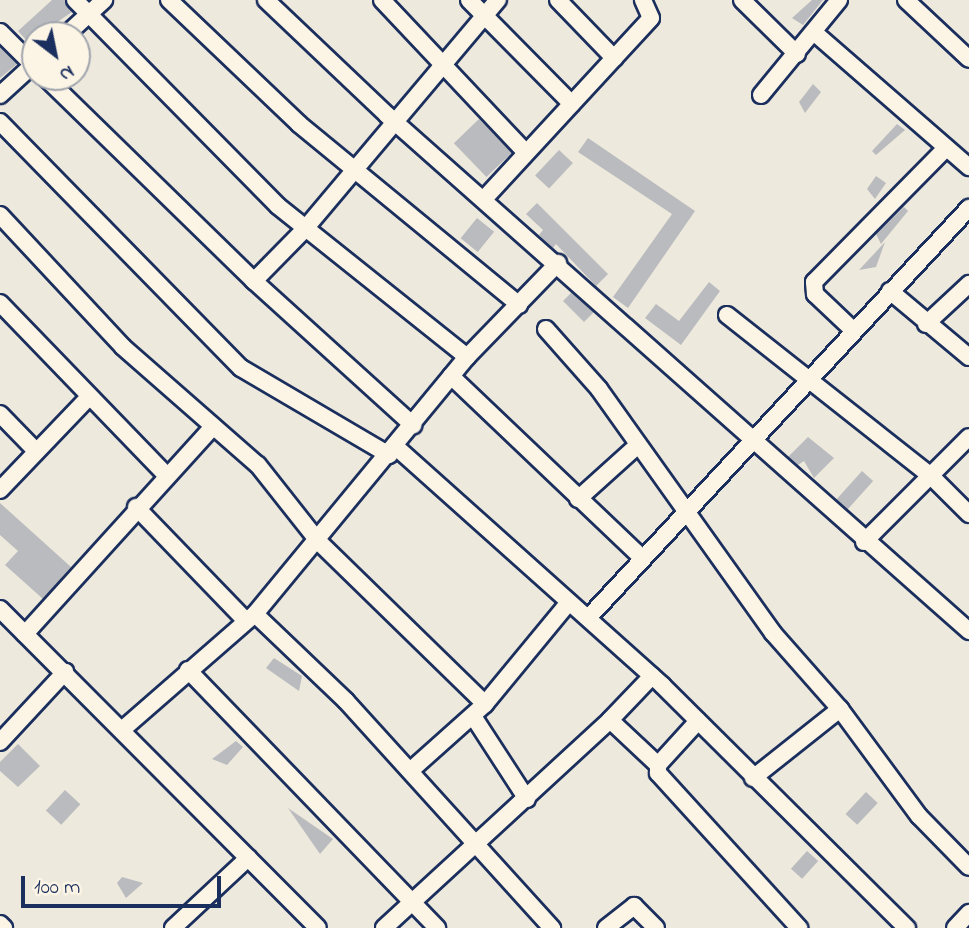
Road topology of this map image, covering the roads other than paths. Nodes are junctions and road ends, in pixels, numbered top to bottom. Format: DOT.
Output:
graph roads {
  1 [pos="75,0"];
  2 [pos="104,0"];
  3 [pos="169,0"];
  4 [pos="265,0"];
  5 [pos="382,0"];
  6 [pos="469,0"];
  7 [pos="498,0"];
  8 [pos="558,0"];
  9 [pos="643,0"];
  10 [pos="742,0"];
  11 [pos="839,0"];
  12 [pos="906,0"];
  13 [pos="90,14"];
  14 [pos="483,16"];
  15 [pos="82,21"];
  16 [pos="0,32"];
  17 [pos="816,34"];
  18 [pos="21,52"];
  19 [pos="797,54"];
  20 [pos="614,58"];
  21 [pos="969,59"];
  22 [pos="440,65"];
  23 [pos="21,76"];
  24 [pos="59,91"];
  25 [pos="0,95"];
  26 [pos="761,95"];
  27 [pos="572,104"];
  28 [pos="393,120"];
  29 [pos="0,122"];
  30 [pos="946,148"];
  31 [pos="526,153"];
  32 [pos="355,166"];
  33 [pos="969,167"];
  34 [pos="484,199"];
  35 [pos="969,208"];
  36 [pos="0,215"];
  37 [pos="304,229"];
  38 [pos="558,263"];
  39 [pos="254,281"];
  40 [pos="969,284"];
  41 [pos="890,291"];
  42 [pos="0,303"];
  43 [pos="519,305"];
  44 [pos="727,315"];
  45 [pos="926,324"];
  46 [pos="546,329"];
  47 [pos="854,331"];
  48 [pos="467,357"];
  49 [pos="969,357"];
  50 [pos="451,376"];
  51 [pos="812,381"];
  52 [pos="87,399"];
  53 [pos="0,414"];
  54 [pos="413,425"];
  55 [pos="214,428"];
  56 [pos="969,438"];
  57 [pos="755,444"];
  58 [pos="638,445"];
  59 [pos="36,451"];
  60 [pos="392,451"];
  61 [pos="21,467"];
  62 [pos="0,469"];
  63 [pos="166,475"];
  64 [pos="931,476"];
  65 [pos="0,490"];
  66 [pos="578,499"];
  67 [pos="136,508"];
  68 [pos="969,514"];
  69 [pos="686,515"];
  70 [pos="318,541"];
  71 [pos="864,542"];
  72 [pos="642,558"];
  73 [pos="569,602"];
  74 [pos="0,609"];
  75 [pos="251,618"];
  76 [pos="588,618"];
  77 [pos="969,631"];
  78 [pos="25,634"];
  79 [pos="187,670"];
  80 [pos="65,673"];
  81 [pos="652,676"];
  82 [pos="485,704"];
  83 [pos="840,709"];
  84 [pos="473,716"];
  85 [pos="610,720"];
  86 [pos="698,721"];
  87 [pos="123,729"];
  88 [pos="0,742"];
  89 [pos="658,765"];
  90 [pos="410,771"];
  91 [pos="753,778"];
  92 [pos="527,799"];
  93 [pos="477,846"];
  94 [pos="248,858"];
  95 [pos="969,867"];
  96 [pos="416,904"];
  97 [pos="969,914"];
  98 [pos="0,924"];
  99 [pos="4,928"];
  100 [pos="173,928"];
  101 [pos="318,928"];
  102 [pos="384,928"];
  103 [pos="437,928"];
  104 [pos="552,928"];
  105 [pos="606,928"];
  106 [pos="656,928"];
  107 [pos="799,928"];
  108 [pos="906,928"];
  109 [pos="955,928"];
  1 -- 13 [label="street"];
  2 -- 13 [label="street"];
  3 -- 32 [label="street"];
  4 -- 28 [label="street"];
  5 -- 22 [label="street"];
  6 -- 14 [label="street"];
  7 -- 14 [label="street"];
  8 -- 20 [label="street"];
  9 -- 20 [label="street"];
  10 -- 19 [label="street"];
  11 -- 17 [label="street"];
  12 -- 21 [label="street"];
  13 -- 15 [label="street"];
  13 -- 37 [label="street"];
  14 -- 22 [label="street"];
  14 -- 27 [label="street"];
  16 -- 18 [label="street"];
  17 -- 19 [label="street"];
  17 -- 30 [label="street"];
  19 -- 26 [label="street"];
  20 -- 27 [label="street"];
  22 -- 28 [label="street"];
  22 -- 31 [label="street"];
  23 -- 25 [label="street"];
  24 -- 39 [label="street"];
  27 -- 31 [label="street"];
  28 -- 32 [label="street"];
  28 -- 34 [label="street"];
  29 -- 60 [label="street"];
  30 -- 33 [label="street"];
  30 -- 47 [label="street"];
  31 -- 34 [label="street"];
  32 -- 37 [label="street"];
  32 -- 43 [label="street"];
  34 -- 38 [label="street"];
  35 -- 41 [label="street"];
  36 -- 55 [label="street"];
  37 -- 39 [label="street"];
  37 -- 48 [label="street"];
  38 -- 43 [label="street"];
  38 -- 57 [label="street"];
  39 -- 54 [label="street"];
  40 -- 45 [label="street"];
  41 -- 45 [label="street"];
  41 -- 47 [label="street"];
  42 -- 52 [label="street"];
  43 -- 48 [label="street"];
  44 -- 51 [label="street"];
  45 -- 49 [label="street"];
  46 -- 58 [label="street"];
  47 -- 51 [label="street"];
  48 -- 50 [label="street"];
  50 -- 54 [label="street"];
  50 -- 66 [label="street"];
  51 -- 57 [label="street"];
  51 -- 64 [label="street"];
  52 -- 59 [label="street"];
  52 -- 63 [label="street"];
  53 -- 59 [label="street"];
  54 -- 60 [label="street"];
  55 -- 63 [label="street"];
  55 -- 70 [label="street"];
  56 -- 64 [label="street"];
  57 -- 69 [label="street"];
  57 -- 71 [label="street"];
  58 -- 66 [label="street"];
  58 -- 69 [label="street"];
  59 -- 61 [label="street"];
  60 -- 70 [label="street"];
  60 -- 73 [label="street"];
  61 -- 62 [label="street"];
  61 -- 65 [label="street"];
  63 -- 67 [label="street"];
  64 -- 68 [label="street"];
  64 -- 71 [label="street"];
  66 -- 72 [label="street"];
  67 -- 75 [label="street"];
  67 -- 78 [label="street"];
  69 -- 72 [label="street"];
  69 -- 83 [label="street"];
  70 -- 75 [label="street"];
  70 -- 82 [label="street"];
  71 -- 77 [label="street"];
  72 -- 76 [label="street"];
  73 -- 76 [label="street"];
  73 -- 82 [label="street"];
  74 -- 78 [label="street"];
  75 -- 79 [label="street"];
  75 -- 90 [label="street"];
  76 -- 81 [label="street"];
  78 -- 80 [label="street"];
  79 -- 87 [label="street"];
  79 -- 96 [label="street"];
  80 -- 87 [label="street"];
  80 -- 88 [label="street"];
  81 -- 85 [label="street"];
  81 -- 86 [label="street"];
  82 -- 84 [label="street"];
  83 -- 91 [label="street"];
  83 -- 95 [label="street"];
  84 -- 90 [label="street"];
  84 -- 92 [label="street"];
  85 -- 89 [label="street"];
  85 -- 92 [label="street"];
  86 -- 89 [label="street"];
  86 -- 91 [label="street"];
  87 -- 94 [label="street"];
  89 -- 107 [label="street"];
  90 -- 93 [label="street"];
  91 -- 108 [label="street"];
  92 -- 93 [label="street"];
  93 -- 96 [label="street"];
  93 -- 104 [label="street"];
  94 -- 100 [label="street"];
  94 -- 101 [label="street"];
  96 -- 102 [label="street"];
  96 -- 103 [label="street"];
  97 -- 109 [label="street"];
  98 -- 99 [label="street"];
  105 -- 106 [label="street"];
}
